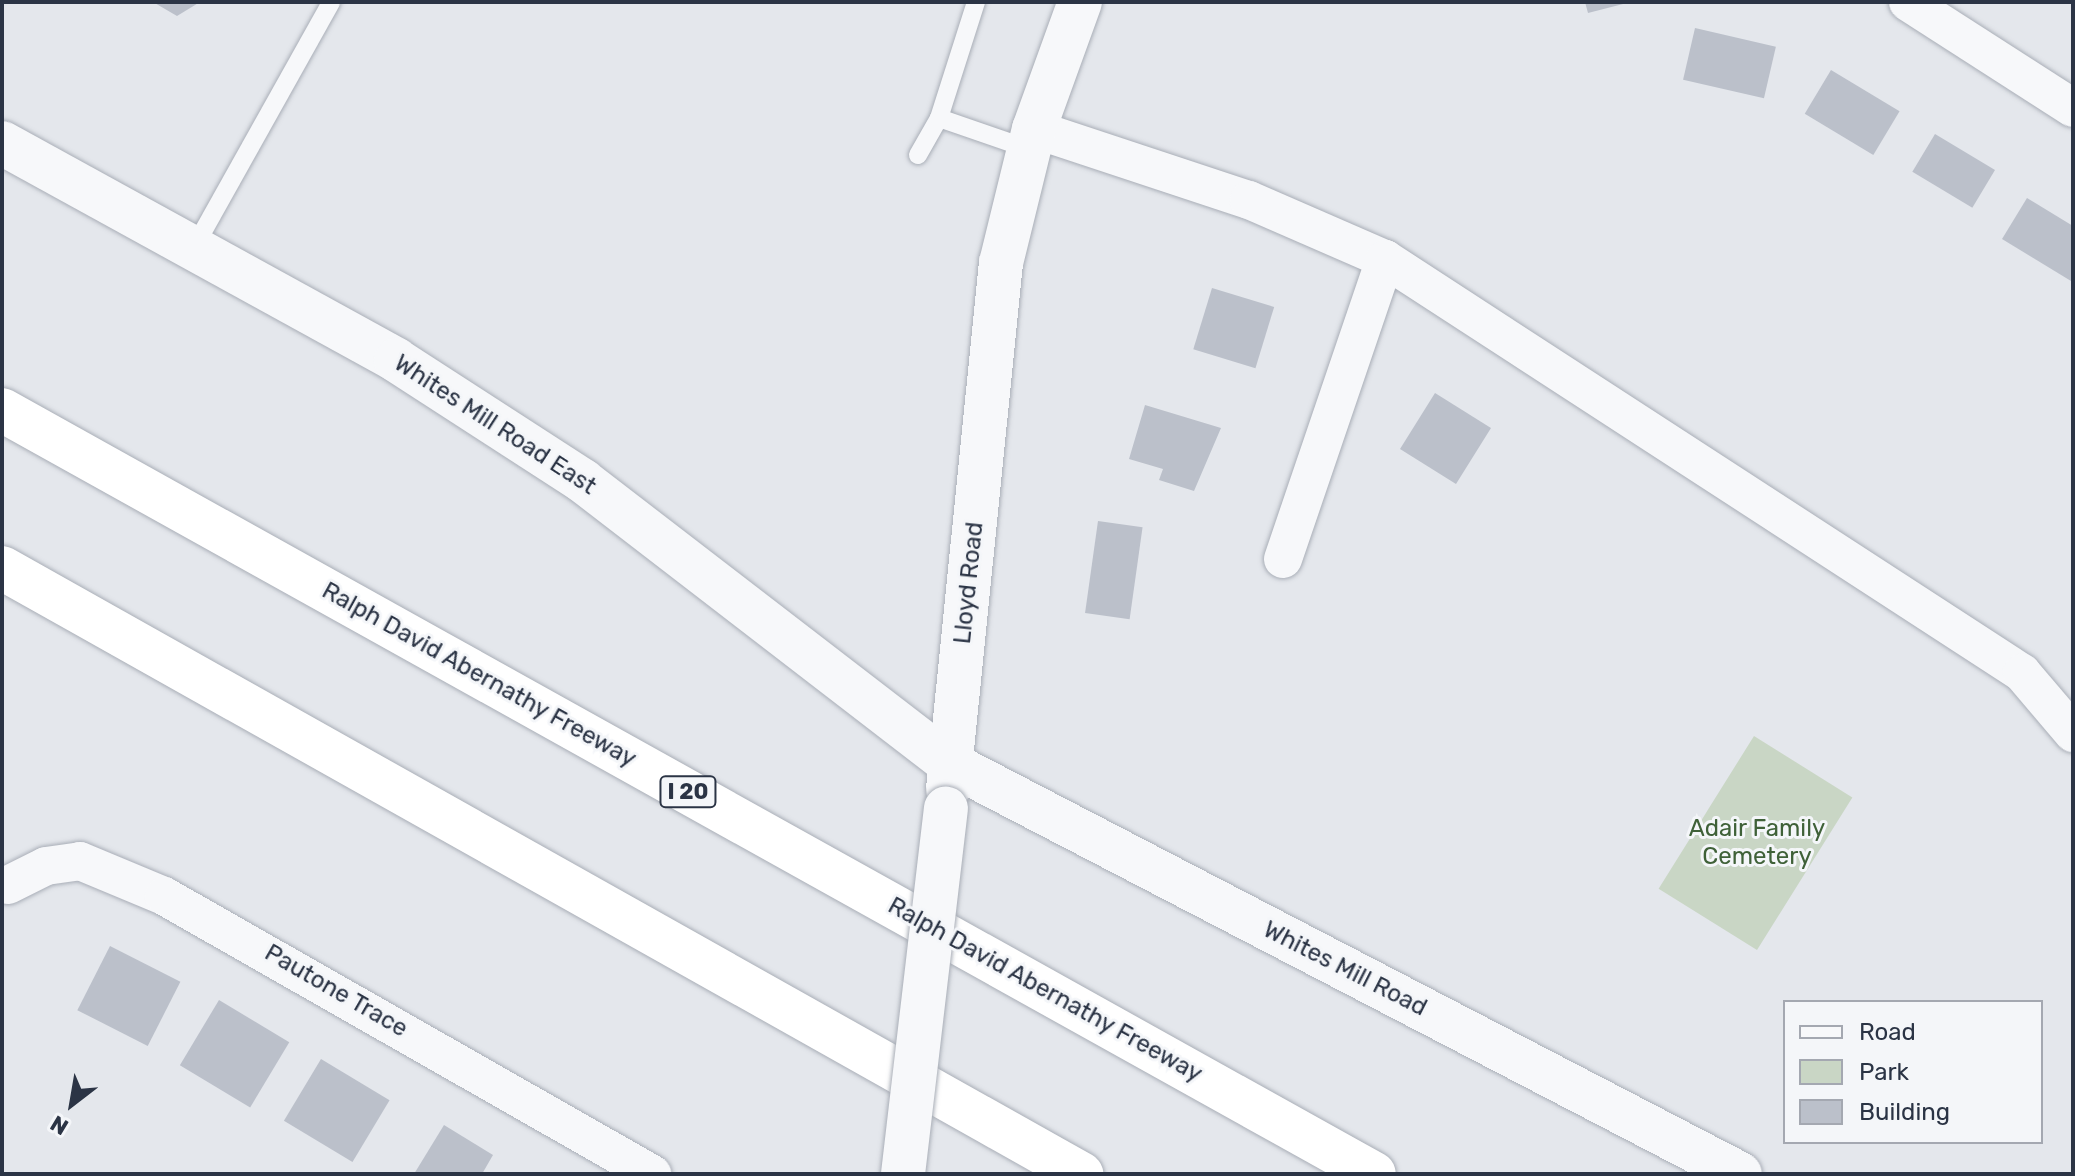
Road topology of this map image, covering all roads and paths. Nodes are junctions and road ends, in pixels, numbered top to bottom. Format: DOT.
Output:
graph roads {
  1 [pos="331,2"];
  2 [pos="976,2"];
  3 [pos="1080,2"];
  4 [pos="1908,2"];
  5 [pos="2073,108"];
  6 [pos="939,118"];
  7 [pos="1032,139"];
  8 [pos="2,143"];
  9 [pos="918,155"];
  10 [pos="196,244"];
  11 [pos="1385,259"];
  12 [pos="2,410"];
  13 [pos="1283,559"];
  14 [pos="2,568"];
  15 [pos="2073,733"];
  16 [pos="951,764"];
  17 [pos="8,885"];
  18 [pos="652,1174"];
  19 [pos="903,1174"];
  20 [pos="1081,1174"];
  21 [pos="1374,1174"];
  22 [pos="1740,1174"];
  1 -- 10 [label="lane"];
  2 -- 6 [label="lane"];
  3 -- 7 [label="street, Lloyd Road"];
  4 -- 5 [label="street"];
  6 -- 7 [label="lane"];
  6 -- 9 [label="lane"];
  7 -- 11 [label="street"];
  7 -- 16 [label="street, Lloyd Road"];
  8 -- 10 [label="street, Whites Mill Road East"];
  10 -- 16 [label="street, Whites Mill Road East"];
  11 -- 13 [label="street"];
  11 -- 15 [label="street"];
  12 -- 21 [label="highway, Ralph David Abernathy Freeway / I 20"];
  14 -- 20 [label="highway"];
  16 -- 19 [label="street, Lloyd Road, bridge"];
  16 -- 22 [label="street, Whites Mill Road"];
  17 -- 18 [label="street, Pautone Trace"];
}
